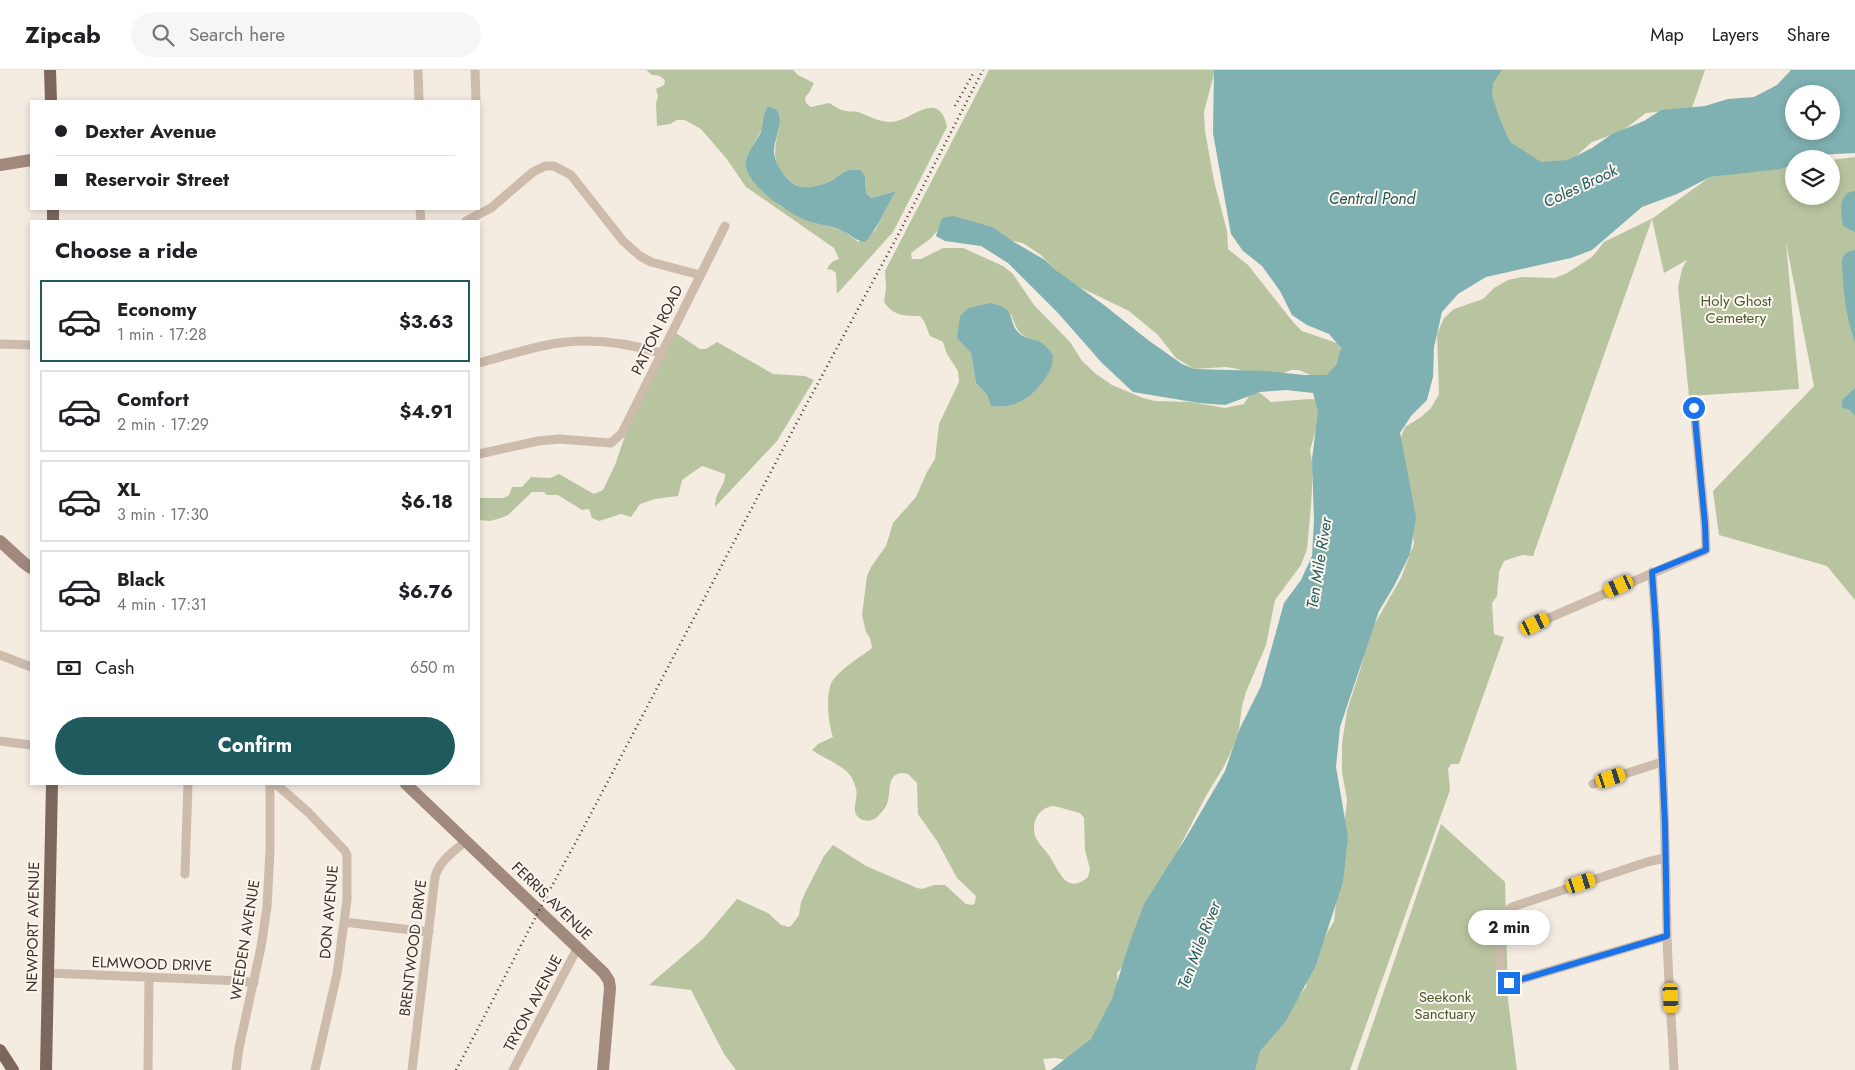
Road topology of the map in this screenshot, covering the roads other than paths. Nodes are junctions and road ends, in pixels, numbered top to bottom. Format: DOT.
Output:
graph roads {
  1 [pos="50,70"];
  2 [pos="418,70"];
  3 [pos="476,70"];
  4 [pos="51,100"];
  5 [pos="419,100"];
  6 [pos="476,100"];
  7 [pos="30,160"];
  8 [pos="0,165"];
  9 [pos="479,212"];
  10 [pos="467,220"];
  11 [pos="725,226"];
  12 [pos="700,275"];
  13 [pos="0,344"];
  14 [pos="30,345"];
  15 [pos="661,353"];
  16 [pos="480,363"];
  17 [pos="1694,408"];
  18 [pos="480,454"];
  19 [pos="0,541"];
  20 [pos="30,567"];
  21 [pos="1652,572"];
  22 [pos="1535,624"];
  23 [pos="0,655"];
  24 [pos="30,667"];
  25 [pos="0,741"];
  26 [pos="30,745"];
  27 [pos="1662,762"];
  28 [pos="1593,784"];
  29 [pos="52,785"];
  30 [pos="188,785"];
  31 [pos="270,785"];
  32 [pos="277,785"];
  33 [pos="407,785"];
  34 [pos="466,841"];
  35 [pos="1665,858"];
  36 [pos="185,874"];
  37 [pos="344,922"];
  38 [pos="429,932"];
  39 [pos="1667,936"];
  40 [pos="577,949"];
  41 [pos="48,974"];
  42 [pos="149,978"];
  43 [pos="254,982"];
  44 [pos="0,1050"];
  45 [pos="44,1067"];
  46 [pos="13,1070"];
  47 [pos="148,1070"];
  48 [pos="236,1070"];
  49 [pos="315,1070"];
  50 [pos="412,1070"];
  51 [pos="513,1070"];
  52 [pos="604,1070"];
  53 [pos="1674,1070"];
  1 -- 4 [label="main road"];
  2 -- 5 [label="street"];
  3 -- 6 [label="street"];
  7 -- 8 [label="street"];
  9 -- 10 [label="street"];
  9 -- 12 [label="street"];
  11 -- 12 [label="street, PATTON ROAD"];
  12 -- 15 [label="street, PATTON ROAD"];
  13 -- 14 [label="street"];
  15 -- 16 [label="street"];
  15 -- 18 [label="street, PATTON ROAD"];
  17 -- 21 [label="street"];
  19 -- 20 [label="street"];
  21 -- 22 [label="street"];
  21 -- 27 [label="street"];
  23 -- 24 [label="street"];
  25 -- 26 [label="street"];
  27 -- 28 [label="street"];
  27 -- 35 [label="street"];
  29 -- 41 [label="main road, NEWPORT AVENUE"];
  30 -- 36 [label="street"];
  31 -- 43 [label="street, WEEDEN AVENUE"];
  32 -- 37 [label="street, DON AVENUE"];
  33 -- 34 [label="street, FERRIS AVENUE"];
  34 -- 38 [label="street, BRENTWOOD DRIVE"];
  34 -- 40 [label="street, FERRIS AVENUE"];
  35 -- 39 [label="street"];
  35 -- 39 [label="street"];
  37 -- 38 [label="street"];
  37 -- 49 [label="street, DON AVENUE"];
  38 -- 50 [label="street, BRENTWOOD DRIVE"];
  39 -- 53 [label="street"];
  40 -- 51 [label="street, TRYON AVENUE"];
  40 -- 52 [label="street, FERRIS AVENUE"];
  41 -- 42 [label="street, ELMWOOD DRIVE"];
  41 -- 45 [label="main road, NEWPORT AVENUE"];
  42 -- 43 [label="street, ELMWOOD DRIVE"];
  42 -- 47 [label="street"];
  43 -- 48 [label="street, WEEDEN AVENUE"];
  44 -- 46 [label="main road"];
}
